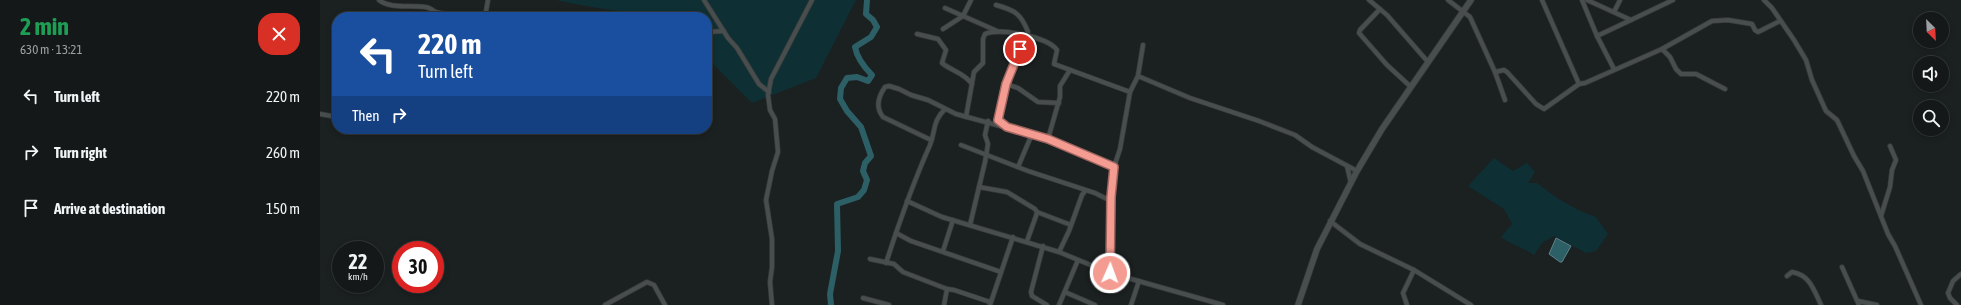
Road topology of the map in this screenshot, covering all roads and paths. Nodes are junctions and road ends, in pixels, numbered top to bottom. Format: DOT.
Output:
graph roads {
  1 [pos="380,0"];
  2 [pos="488,0"];
  3 [pos="704,0"];
  4 [pos="812,0"];
  5 [pos="971,0"];
  6 [pos="1369,0"];
  7 [pos="1448,0"];
  8 [pos="1471,0"];
  9 [pos="1542,0"];
  10 [pos="1582,0"];
  11 [pos="1587,0"];
  12 [pos="1620,0"];
  13 [pos="1673,0"];
  14 [pos="1764,0"];
  15 [pos="996,5"];
  16 [pos="946,8"];
  17 [pos="1380,9"];
  18 [pos="1464,11"];
  19 [pos="435,12"];
  20 [pos="486,12"];
  21 [pos="712,12"];
  22 [pos="712,12"];
  23 [pos="1614,12"];
  24 [pos="963,16"];
  25 [pos="1631,20"];
  26 [pos="1780,21"];
  27 [pos="984,26"];
  28 [pos="943,29"];
  29 [pos="724,31"];
  30 [pos="999,31"];
  31 [pos="712,32"];
  32 [pos="917,34"];
  33 [pos="985,34"];
  34 [pos="1027,36"];
  35 [pos="1597,36"];
  36 [pos="1144,44"];
  37 [pos="1662,49"];
  38 [pos="1428,62"];
  39 [pos="1614,69"];
  40 [pos="1070,70"];
  41 [pos="1495,72"];
  42 [pos="1138,76"];
  43 [pos="972,84"];
  44 [pos="1006,84"];
  45 [pos="1579,84"];
  46 [pos="1411,87"];
  47 [pos="1725,89"];
  48 [pos="769,92"];
  49 [pos="1130,92"];
  50 [pos="1505,100"];
  51 [pos="1059,103"];
  52 [pos="945,109"];
  53 [pos="320,114"];
  54 [pos="332,116"];
  55 [pos="966,117"];
  56 [pos="988,121"];
  57 [pos="1007,127"];
  58 [pos="1032,134"];
  59 [pos="1048,139"];
  60 [pos="931,140"];
  61 [pos="961,145"];
  62 [pos="1890,146"];
  63 [pos="986,154"];
  64 [pos="1347,166"];
  65 [pos="1018,167"];
  66 [pos="1114,167"];
  67 [pos="1357,172"];
  68 [pos="1350,183"];
  69 [pos="979,187"];
  70 [pos="1083,192"];
  71 [pos="907,201"];
  72 [pos="1111,201"];
  73 [pos="1037,212"];
  74 [pos="1881,216"];
  75 [pos="953,220"];
  76 [pos="1330,221"];
  77 [pos="970,225"];
  78 [pos="1070,225"];
  79 [pos="896,233"];
  80 [pos="1013,237"];
  81 [pos="1027,241"];
  82 [pos="1043,246"];
  83 [pos="942,251"];
  84 [pos="1059,252"];
  85 [pos="870,260"];
  86 [pos="1078,260"];
  87 [pos="886,263"];
  88 [pos="1842,267"];
  89 [pos="1414,270"];
  90 [pos="1001,272"];
  91 [pos="1110,273"];
  92 [pos="1961,274"];
  93 [pos="1786,276"];
  94 [pos="1139,281"];
  95 [pos="947,289"];
  96 [pos="1065,292"];
  97 [pos="863,298"];
  98 [pos="990,303"];
  99 [pos="1858,303"];
  100 [pos="605,305"];
  101 [pos="665,305"];
  102 [pos="772,305"];
  103 [pos="890,305"];
  104 [pos="944,305"];
  105 [pos="1047,305"];
  106 [pos="1059,305"];
  107 [pos="1095,305"];
  108 [pos="1131,305"];
  109 [pos="1223,305"];
  110 [pos="1298,305"];
  111 [pos="1407,305"];
  112 [pos="1471,305"];
  113 [pos="1821,305"];
  114 [pos="1877,305"];
  115 [pos="1920,305"];
  116 [pos="1957,305"];
  1 -- 19 [label="street"];
  2 -- 20 [label="street"];
  3 -- 21 [label="street"];
  4 -- 48 [label="street"];
  5 -- 24 [label="street"];
  6 -- 17 [label="street"];
  7 -- 18 [label="street"];
  8 -- 18 [label="main road"];
  9 -- 45 [label="street"];
  10 -- 35 [label="street"];
  11 -- 23 [label="street"];
  12 -- 23 [label="street"];
  13 -- 25 [label="street"];
  14 -- 26 [label="street"];
  15 -- 34 [label="street"];
  16 -- 24 [label="street"];
  17 -- 38 [label="street"];
  17 -- 46 [label="street"];
  18 -- 38 [label="main road"];
  18 -- 41 [label="street"];
  22 -- 29 [label="street"];
  23 -- 25 [label="street"];
  24 -- 27 [label="street"];
  24 -- 28 [label="street"];
  25 -- 35 [label="street"];
  26 -- 37 [label="street"];
  26 -- 74 [label="street"];
  27 -- 30 [label="street"];
  27 -- 33 [label="street"];
  29 -- 31 [label="street"];
  29 -- 48 [label="street"];
  30 -- 33 [label="street"];
  30 -- 34 [label="street"];
  32 -- 43 [label="street"];
  33 -- 43 [label="street"];
  34 -- 40 [label="street"];
  34 -- 44 [label="street"];
  35 -- 39 [label="street"];
  36 -- 42 [label="street"];
  37 -- 39 [label="street"];
  37 -- 47 [label="street"];
  38 -- 46 [label="main road"];
  39 -- 45 [label="street"];
  40 -- 49 [label="street"];
  40 -- 51 [label="street"];
  41 -- 45 [label="street"];
  41 -- 50 [label="street"];
  42 -- 49 [label="street"];
  42 -- 64 [label="street"];
  43 -- 55 [label="street"];
  44 -- 51 [label="street"];
  44 -- 57 [label="street"];
  46 -- 67 [label="main road"];
  48 -- 102 [label="street"];
  49 -- 66 [label="street"];
  51 -- 59 [label="street"];
  52 -- 55 [label="street"];
  52 -- 60 [label="street"];
  52 -- 60 [label="street"];
  53 -- 54 [label="street"];
  55 -- 56 [label="street"];
  56 -- 57 [label="street"];
  56 -- 63 [label="street"];
  57 -- 58 [label="street"];
  58 -- 59 [label="street"];
  58 -- 65 [label="street"];
  59 -- 66 [label="street"];
  60 -- 71 [label="street"];
  61 -- 63 [label="street"];
  62 -- 74 [label="street"];
  63 -- 65 [label="street"];
  63 -- 69 [label="street"];
  64 -- 67 [label="street"];
  64 -- 68 [label="street"];
  65 -- 70 [label="street"];
  66 -- 72 [label="street"];
  67 -- 68 [label="main road"];
  68 -- 76 [label="main road"];
  69 -- 73 [label="street"];
  69 -- 77 [label="street"];
  70 -- 72 [label="street"];
  70 -- 78 [label="street"];
  71 -- 75 [label="street"];
  71 -- 79 [label="street"];
  72 -- 91 [label="street"];
  73 -- 78 [label="street"];
  73 -- 81 [label="street"];
  74 -- 115 [label="street"];
  75 -- 77 [label="street"];
  75 -- 83 [label="street"];
  76 -- 89 [label="street"];
  76 -- 110 [label="main road"];
  77 -- 80 [label="street"];
  78 -- 84 [label="street"];
  79 -- 83 [label="street"];
  79 -- 87 [label="street"];
  80 -- 81 [label="street"];
  80 -- 90 [label="street"];
  81 -- 82 [label="street"];
  82 -- 84 [label="street"];
  82 -- 105 [label="street"];
  83 -- 90 [label="street"];
  84 -- 86 [label="street"];
  85 -- 87 [label="street"];
  86 -- 91 [label="street"];
  86 -- 96 [label="street"];
  87 -- 95 [label="street"];
  88 -- 99 [label="street"];
  89 -- 111 [label="street"];
  89 -- 112 [label="street"];
  90 -- 98 [label="street"];
  91 -- 94 [label="street"];
  92 -- 116 [label="street"];
  93 -- 113 [label="street"];
  94 -- 108 [label="street"];
  94 -- 109 [label="street"];
  95 -- 98 [label="street"];
  95 -- 104 [label="street"];
  96 -- 106 [label="street"];
  96 -- 107 [label="street"];
  97 -- 103 [label="street"];
  99 -- 114 [label="street"];
  100 -- 101 [label="street"];
}
